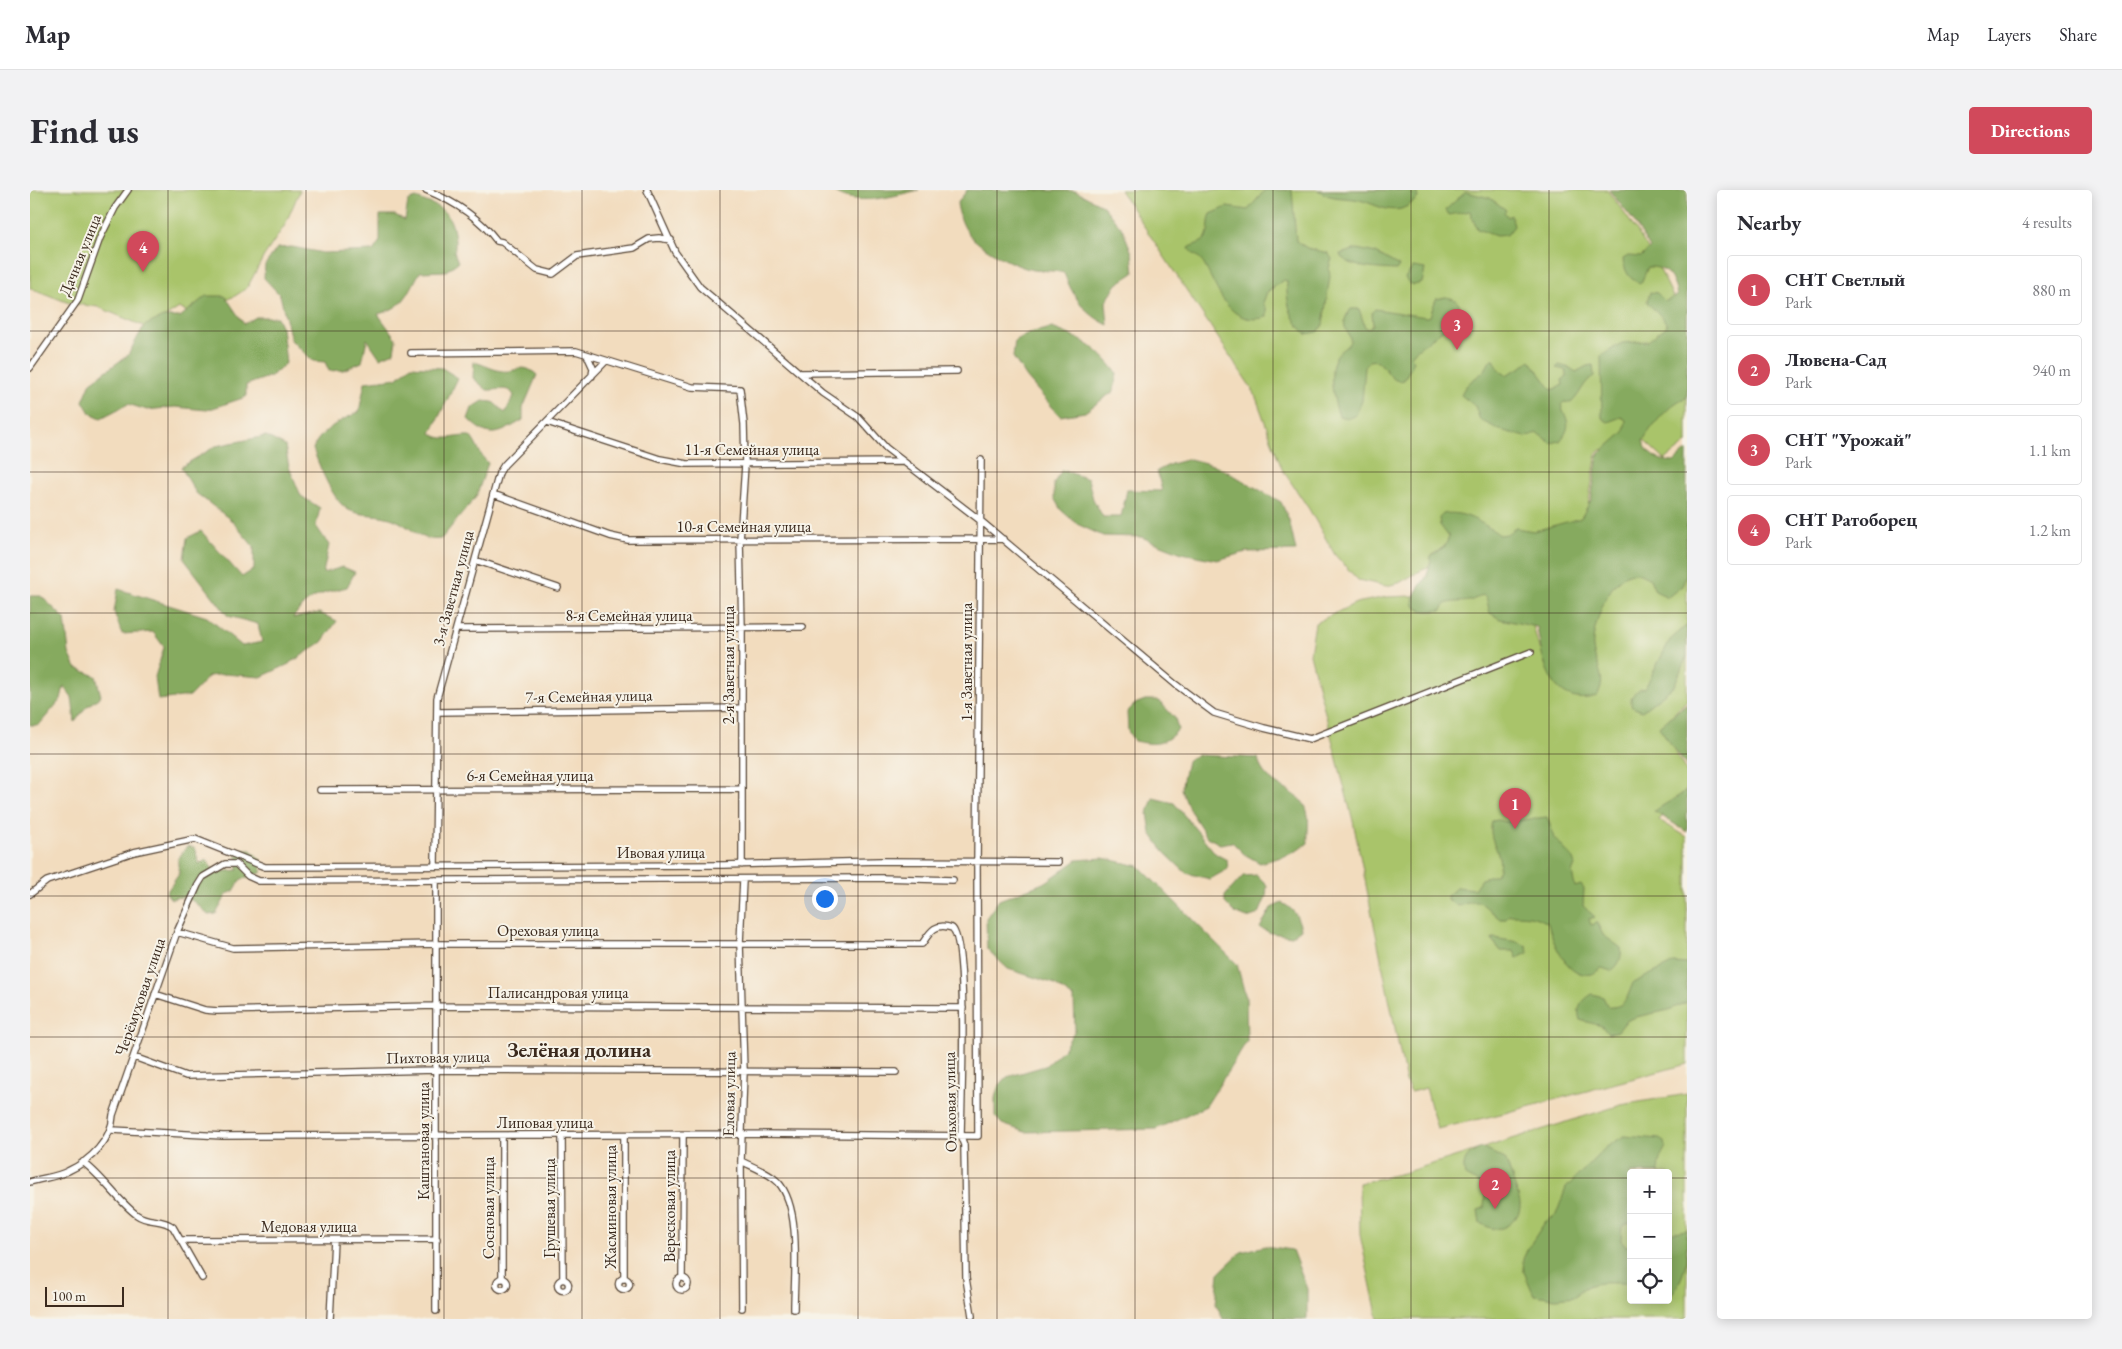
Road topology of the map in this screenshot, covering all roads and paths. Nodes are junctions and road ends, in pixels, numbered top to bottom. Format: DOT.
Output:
graph roads {
  1 [pos="128,190"];
  2 [pos="426,190"];
  3 [pos="647,190"];
  4 [pos="670,240"];
  5 [pos="411,353"];
  6 [pos="587,354"];
  7 [pos="605,362"];
  8 [pos="30,368"];
  9 [pos="957,371"];
  10 [pos="800,373"];
  11 [pos="592,376"];
  12 [pos="547,422"];
  13 [pos="981,460"];
  14 [pos="903,462"];
  15 [pos="745,465"];
  16 [pos="493,494"];
  17 [pos="981,521"];
  18 [pos="981,538"];
  19 [pos="1003,539"];
  20 [pos="740,540"];
  21 [pos="475,560"];
  22 [pos="558,588"];
  23 [pos="803,627"];
  24 [pos="742,628"];
  25 [pos="456,629"];
  26 [pos="1531,652"];
  27 [pos="741,708"];
  28 [pos="437,712"];
  29 [pos="435,789"];
  30 [pos="741,789"];
  31 [pos="320,790"];
  32 [pos="1058,862"];
  33 [pos="977,863"];
  34 [pos="435,865"];
  35 [pos="742,865"];
  36 [pos="203,877"];
  37 [pos="436,880"];
  38 [pos="743,880"];
  39 [pos="953,880"];
  40 [pos="30,894"];
  41 [pos="177,932"];
  42 [pos="437,944"];
  43 [pos="740,944"];
  44 [pos="922,944"];
  45 [pos="155,994"];
  46 [pos="437,1006"];
  47 [pos="742,1006"];
  48 [pos="963,1008"];
  49 [pos="134,1057"];
  50 [pos="436,1070"];
  51 [pos="744,1071"];
  52 [pos="896,1072"];
  53 [pos="112,1130"];
  54 [pos="744,1134"];
  55 [pos="683,1135"];
  56 [pos="436,1136"];
  57 [pos="502,1136"];
  58 [pos="562,1136"];
  59 [pos="624,1136"];
  60 [pos="978,1136"];
  61 [pos="961,1137"];
  62 [pos="741,1161"];
  63 [pos="83,1162"];
  64 [pos="30,1182"];
  65 [pos="437,1239"];
  66 [pos="180,1240"];
  67 [pos="334,1240"];
  68 [pos="202,1278"];
  69 [pos="682,1278"];
  70 [pos="502,1279"];
  71 [pos="563,1279"];
  72 [pos="624,1279"];
  73 [pos="742,1308"];
  74 [pos="794,1309"];
  75 [pos="436,1310"];
  76 [pos="972,1316"];
  77 [pos="330,1319"];
  1 -- 8 [label="street, Дачная улица"];
  2 -- 4 [label="street"];
  3 -- 4 [label="street"];
  4 -- 10 [label="street"];
  5 -- 6 [label="street"];
  6 -- 7 [label="street"];
  6 -- 11 [label="street"];
  7 -- 11 [label="street, 3-я Заветная улица"];
  7 -- 15 [label="street, 2-я Заветная улица"];
  9 -- 10 [label="street"];
  10 -- 14 [label="street"];
  11 -- 12 [label="street, 3-я Заветная улица"];
  12 -- 15 [label="street, 11-я Семейная улица"];
  12 -- 16 [label="street, 3-я Заветная улица"];
  13 -- 17 [label="street, 1-я Заветная улица"];
  14 -- 15 [label="street, 11-я Семейная улица"];
  14 -- 17 [label="street"];
  15 -- 20 [label="street, 2-я Заветная улица"];
  16 -- 20 [label="street, 10-я Семейная улица"];
  16 -- 21 [label="street, 3-я Заветная улица"];
  17 -- 18 [label="street, 1-я Заветная улица"];
  17 -- 19 [label="street"];
  18 -- 19 [label="street, 10-я Семейная улица"];
  18 -- 20 [label="street, 10-я Семейная улица"];
  18 -- 33 [label="street, 1-я Заветная улица"];
  19 -- 26 [label="street"];
  20 -- 24 [label="street, 2-я Заветная улица"];
  21 -- 22 [label="street"];
  21 -- 25 [label="street, 3-я Заветная улица"];
  23 -- 24 [label="street, 8-я Семейная улица"];
  24 -- 25 [label="street, 8-я Семейная улица"];
  24 -- 27 [label="street, 2-я Заветная улица"];
  25 -- 28 [label="street, 3-я Заветная улица"];
  27 -- 28 [label="street, 7-я Семейная улица"];
  27 -- 30 [label="street, 2-я Заветная улица"];
  28 -- 29 [label="street, 3-я Заветная улица"];
  29 -- 30 [label="street, 6-я Семейная улица"];
  29 -- 31 [label="street, 6-я Семейная улица"];
  29 -- 34 [label="street, 3-я Заветная улица"];
  30 -- 35 [label="street, 2-я Заветная улица"];
  32 -- 33 [label="street, Ивовая улица"];
  33 -- 35 [label="street, Ивовая улица"];
  33 -- 60 [label="street, 1-я Заветная улица"];
  34 -- 35 [label="street, Ивовая улица"];
  34 -- 40 [label="street, Ивовая улица"];
  36 -- 37 [label="street, Ивовая улица"];
  36 -- 41 [label="street, Черёмуховая улица"];
  37 -- 38 [label="street, Ивовая улица"];
  37 -- 42 [label="street, Каштановая улица"];
  38 -- 39 [label="street, Ивовая улица"];
  38 -- 43 [label="street, Еловая улица"];
  41 -- 42 [label="street, Ореховая улица"];
  41 -- 45 [label="street, Черёмуховая улица"];
  42 -- 43 [label="street, Ореховая улица"];
  42 -- 46 [label="street, Каштановая улица"];
  43 -- 44 [label="street, Ореховая улица"];
  43 -- 47 [label="street, Еловая улица"];
  44 -- 48 [label="street, Ольховая улица"];
  45 -- 46 [label="street, Палисандровая улица"];
  45 -- 49 [label="street, Черёмуховая улица"];
  46 -- 47 [label="street, Палисандровая улица"];
  46 -- 50 [label="street, Каштановая улица"];
  47 -- 48 [label="street, Палисандровая улица"];
  47 -- 51 [label="street, Еловая улица"];
  48 -- 61 [label="street, Ольховая улица"];
  49 -- 50 [label="street, Пихтовая улица"];
  49 -- 53 [label="street, Черёмуховая улица"];
  50 -- 51 [label="street, Пихтовая улица"];
  50 -- 56 [label="street, Каштановая улица"];
  51 -- 52 [label="street, Пихтовая улица"];
  51 -- 54 [label="street, Еловая улица"];
  53 -- 56 [label="street, Липовая улица"];
  53 -- 63 [label="street"];
  54 -- 55 [label="street, Липовая улица"];
  54 -- 61 [label="street, Липовая улица"];
  54 -- 62 [label="street, Еловая улица"];
  55 -- 59 [label="street, Липовая улица"];
  55 -- 69 [label="street, Вересковая улица"];
  56 -- 57 [label="street, Липовая улица"];
  56 -- 65 [label="street, Каштановая улица"];
  57 -- 58 [label="street, Липовая улица"];
  57 -- 70 [label="street, Сосновая улица"];
  58 -- 59 [label="street, Липовая улица"];
  58 -- 71 [label="street, Грушевая улица"];
  59 -- 72 [label="street, Жасминовая улица"];
  60 -- 61 [label="street, Липовая улица"];
  61 -- 76 [label="street, Ольховая улица"];
  62 -- 73 [label="street, Еловая улица"];
  62 -- 74 [label="street"];
  63 -- 64 [label="street"];
  63 -- 66 [label="street"];
  65 -- 67 [label="street, Медовая улица"];
  65 -- 75 [label="street, Каштановая улица"];
  66 -- 67 [label="street, Медовая улица"];
  66 -- 68 [label="street"];
  67 -- 77 [label="street"];
}
